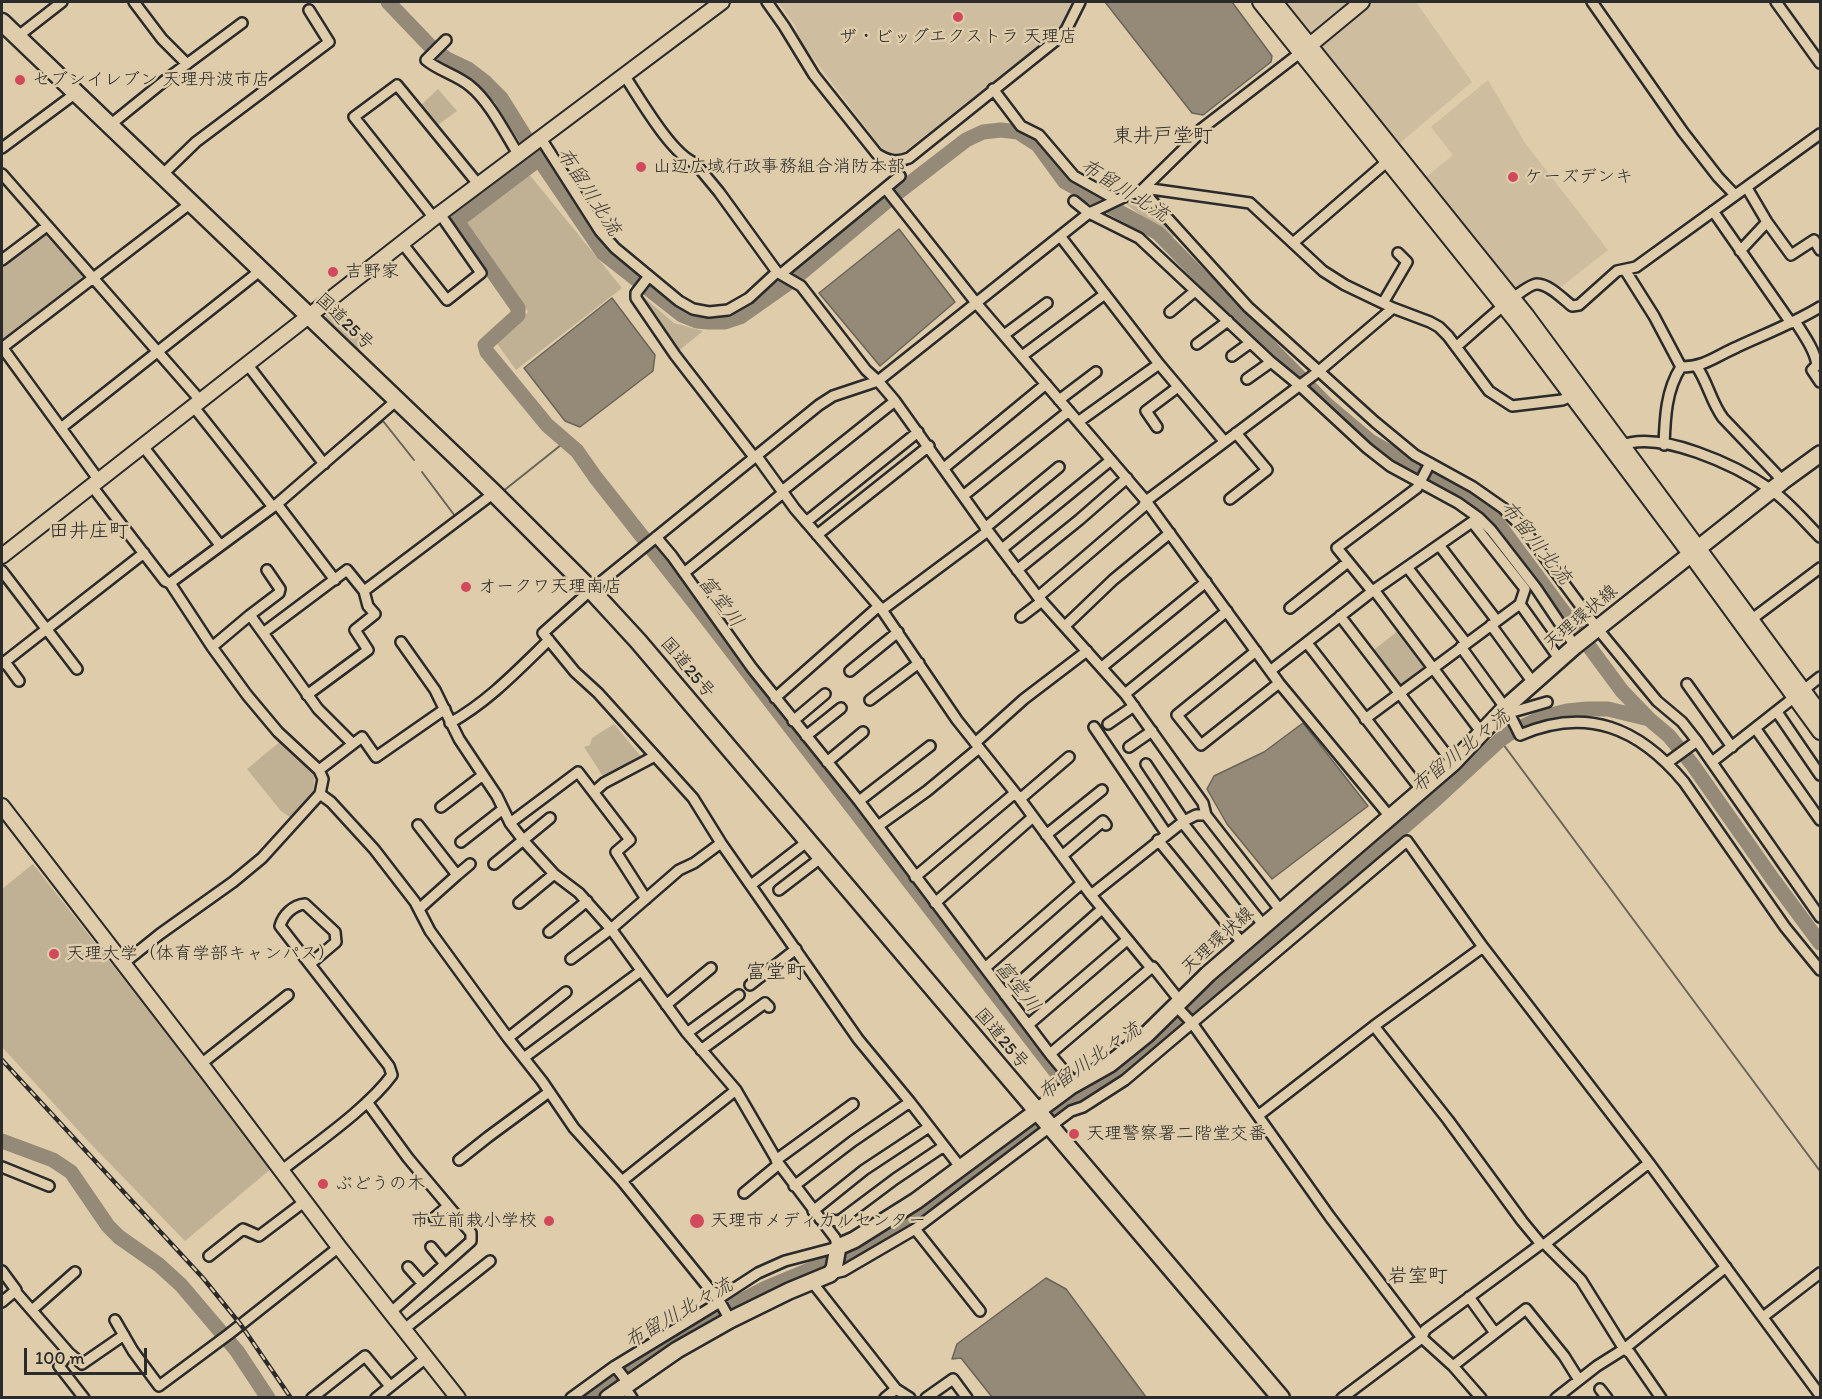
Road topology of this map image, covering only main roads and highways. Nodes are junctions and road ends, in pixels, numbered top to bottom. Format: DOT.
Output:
graph roads {
  1 [pos="2,22"];
  2 [pos="1821,454"];
  3 [pos="1044,1120"];
  4 [pos="628,1389"];
  5 [pos="608,1398"];
  6 [pos="1281,1398"];
  1 -- 3 [label="highway, 国道25号"];
  2 -- 3 [label="main road, 天理環状線"];
  3 -- 4 [label="main road, 天理環状線"];
  3 -- 6 [label="highway, 国道25号"];
  4 -- 5 [label="main road"];
}
